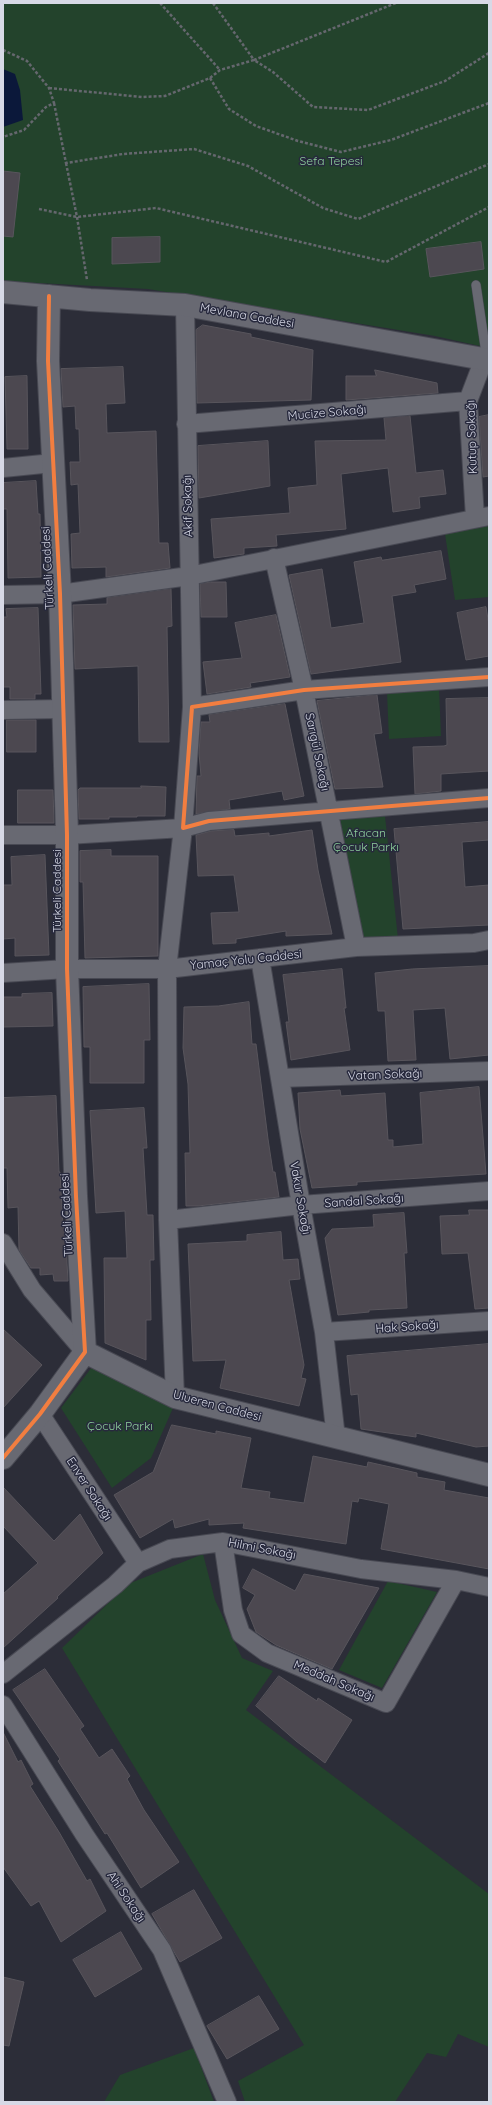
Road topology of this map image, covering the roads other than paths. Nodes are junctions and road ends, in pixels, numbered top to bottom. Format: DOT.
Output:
graph roads {
  1 [pos="476,285"];
  2 [pos="3,292"];
  3 [pos="49,296"];
  4 [pos="185,305"];
  5 [pos="487,360"];
  6 [pos="468,401"];
  7 [pos="186,424"];
  8 [pos="54,463"];
  9 [pos="3,468"];
  10 [pos="482,517"];
  11 [pos="274,558"];
  12 [pos="190,576"];
  13 [pos="60,594"];
  14 [pos="3,596"];
  15 [pos="489,677"];
  16 [pos="304,690"];
  17 [pos="192,708"];
  18 [pos="63,709"];
  19 [pos="3,710"];
  20 [pos="489,798"];
  21 [pos="330,811"];
  22 [pos="183,828"];
  23 [pos="3,835"];
  24 [pos="67,835"];
  25 [pos="489,940"];
  26 [pos="356,947"];
  27 [pos="260,958"];
  28 [pos="67,969"];
  29 [pos="167,969"];
  30 [pos="3,973"];
  31 [pos="489,1071"];
  32 [pos="280,1078"];
  33 [pos="489,1192"];
  34 [pos="301,1206"];
  35 [pos="168,1220"];
  36 [pos="3,1243"];
  37 [pos="489,1321"];
  38 [pos="324,1332"];
  39 [pos="85,1352"];
  40 [pos="175,1397"];
  41 [pos="40,1414"];
  42 [pos="336,1438"];
  43 [pos="3,1458"];
  44 [pos="489,1475"];
  45 [pos="223,1542"];
  46 [pos="138,1563"];
  47 [pos="456,1580"];
  48 [pos="489,1587"];
  49 [pos="3,1674"];
  50 [pos="3,1705"];
  51 [pos="227,2102"];
  1 -- 5 [label="lane"];
  2 -- 3 [label="street, Mevlana Caddesi"];
  3 -- 4 [label="street, Mevlana Caddesi"];
  3 -- 8 [label="street, Türkeli Caddesi"];
  4 -- 5 [label="street, Mevlana Caddesi"];
  4 -- 7 [label="street, Akif Sokağı"];
  5 -- 6 [label="street, Kutup Sokağı"];
  6 -- 7 [label="street, Mucize Sokağı"];
  6 -- 10 [label="street, Kutup Sokağı"];
  7 -- 12 [label="street, Akif Sokağı"];
  8 -- 9 [label="street"];
  8 -- 13 [label="street, Türkeli Caddesi"];
  10 -- 11 [label="street"];
  11 -- 12 [label="street"];
  11 -- 16 [label="street, Sarıgül Sokağı"];
  12 -- 13 [label="street"];
  12 -- 17 [label="street, Akif Sokağı"];
  13 -- 14 [label="street"];
  13 -- 18 [label="street, Türkeli Caddesi"];
  15 -- 16 [label="street"];
  16 -- 17 [label="street"];
  16 -- 21 [label="street, Sarıgül Sokağı"];
  17 -- 22 [label="street, Akif Sokağı"];
  18 -- 19 [label="street"];
  18 -- 24 [label="street, Türkeli Caddesi"];
  20 -- 21 [label="street"];
  21 -- 22 [label="street"];
  21 -- 26 [label="street, Sarıgül Sokağı"];
  22 -- 24 [label="street"];
  22 -- 29 [label="street, Akif Sokağı"];
  23 -- 24 [label="street"];
  24 -- 28 [label="street, Türkeli Caddesi"];
  25 -- 26 [label="street, Yamaç Yolu Caddesi"];
  26 -- 27 [label="street, Yamaç Yolu Caddesi"];
  27 -- 29 [label="street, Yamaç Yolu Caddesi"];
  27 -- 32 [label="street, Vakur Sokağı"];
  28 -- 29 [label="street, Yamaç Yolu Caddesi"];
  28 -- 30 [label="street, Yamaç Yolu Caddesi"];
  28 -- 39 [label="street, Türkeli Caddesi"];
  29 -- 35 [label="street, Akif Sokağı"];
  31 -- 32 [label="street, Vatan Sokağı"];
  32 -- 34 [label="street, Vakur Sokağı"];
  33 -- 34 [label="street, Sandal Sokağı"];
  34 -- 35 [label="street, Sandal Sokağı"];
  34 -- 38 [label="street, Vakur Sokağı"];
  35 -- 40 [label="street, Akif Sokağı"];
  36 -- 39 [label="street, Ulueren Caddesi"];
  37 -- 38 [label="street, Hak Sokağı"];
  38 -- 42 [label="street, Vakur Sokağı"];
  39 -- 40 [label="street, Ulueren Caddesi"];
  39 -- 41 [label="street"];
  40 -- 42 [label="street, Ulueren Caddesi"];
  41 -- 43 [label="street"];
  41 -- 46 [label="street, Enver Sokağı"];
  42 -- 44 [label="street, Ulueren Caddesi"];
  45 -- 46 [label="street, Hilmi Sokağı"];
  45 -- 47 [label="street, Hilmi Sokağı"];
  45 -- 47 [label="street, Meddah Sokağı"];
  46 -- 49 [label="street, Hilmi Sokağı"];
  47 -- 48 [label="street, Hilmi Sokağı"];
  50 -- 51 [label="street, Ahi Sokağı"];
}
